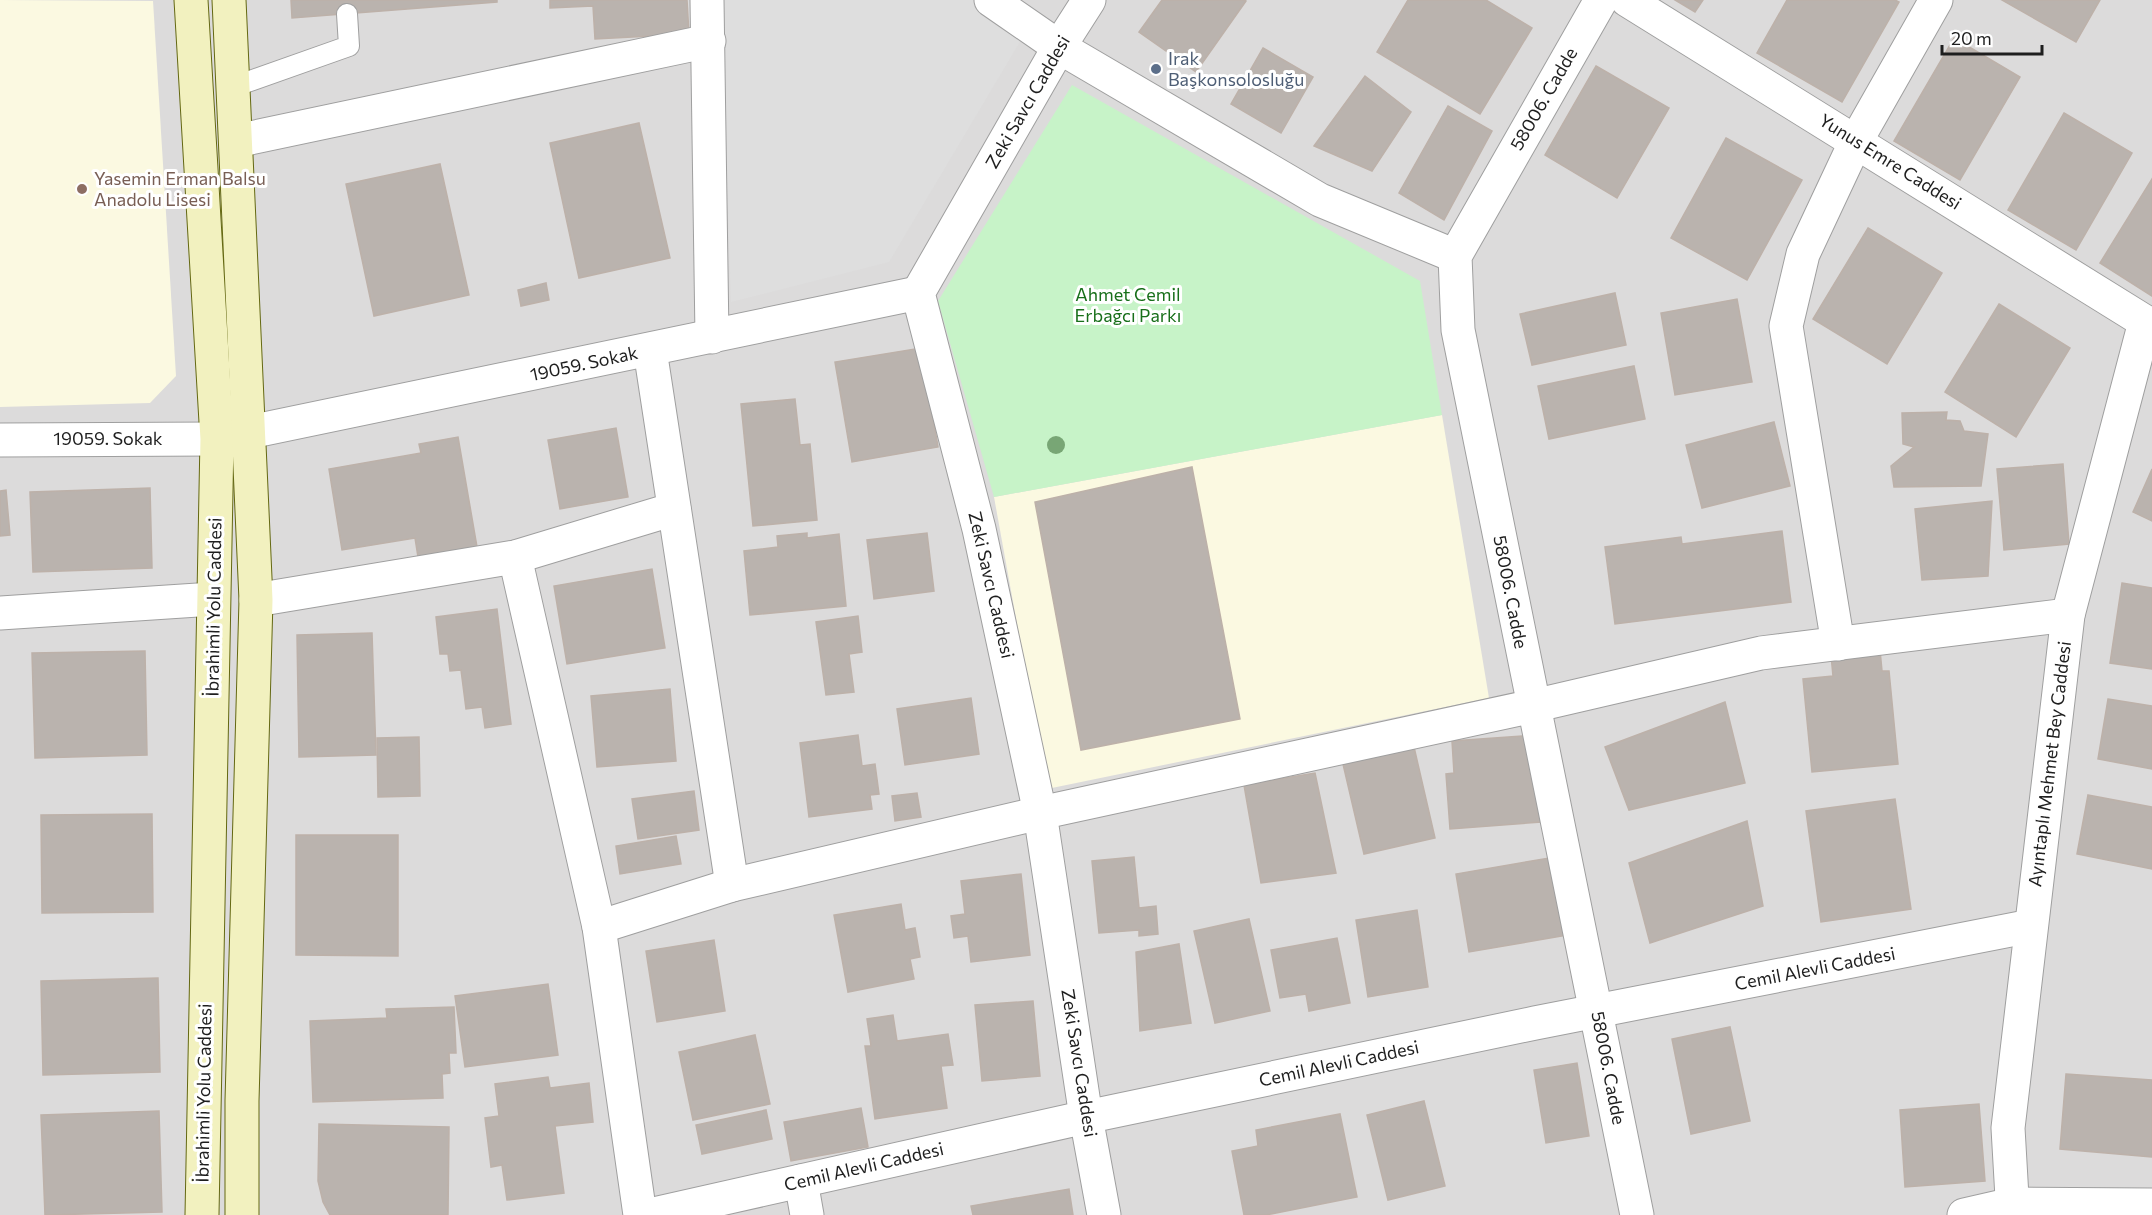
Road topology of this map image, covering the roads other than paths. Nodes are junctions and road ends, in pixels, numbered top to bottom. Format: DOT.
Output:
graph roads {
  1 [pos="191,0"];
  2 [pos="229,0"];
  3 [pos="706,0"];
  4 [pos="991,0"];
  5 [pos="1089,0"];
  6 [pos="1601,0"];
  7 [pos="1627,0"];
  8 [pos="1936,0"];
  9 [pos="347,14"];
  10 [pos="709,41"];
  11 [pos="1059,47"];
  12 [pos="233,87"];
  13 [pos="236,141"];
  14 [pos="1856,141"];
  15 [pos="1455,256"];
  16 [pos="918,293"];
  17 [pos="2149,324"];
  18 [pos="712,338"];
  19 [pos="650,350"];
  20 [pos="250,432"];
  21 [pos="217,439"];
  22 [pos="0,440"];
  23 [pos="674,509"];
  24 [pos="515,557"];
  25 [pos="213,598"];
  26 [pos="256,600"];
  27 [pos="0,613"];
  28 [pos="2068,615"];
  29 [pos="1838,644"];
  30 [pos="1533,706"];
  31 [pos="1040,813"];
  32 [pos="732,885"];
  33 [pos="2031,926"];
  34 [pos="599,927"];
  35 [pos="1597,1012"];
  36 [pos="1086,1117"];
  37 [pos="801,1181"];
  38 [pos="2152,1205"];
  39 [pos="2012,1210"];
  40 [pos="202,1215"];
  41 [pos="242,1215"];
  42 [pos="640,1215"];
  43 [pos="649,1215"];
  44 [pos="807,1215"];
  45 [pos="1104,1215"];
  46 [pos="1637,1215"];
  47 [pos="1964,1215"];
  1 -- 21 [label="street, İbrahimli Yolu Caddesi"];
  2 -- 12 [label="street"];
  3 -- 10 [label="street"];
  4 -- 11 [label="street"];
  5 -- 11 [label="street, Zeki Savcı Caddesi"];
  6 -- 15 [label="street, 58006. Cadde"];
  7 -- 14 [label="street, Yunus Emre Caddesi"];
  8 -- 14 [label="street"];
  9 -- 12 [label="lane"];
  10 -- 13 [label="street"];
  10 -- 18 [label="street"];
  11 -- 15 [label="street"];
  11 -- 16 [label="street, Zeki Savcı Caddesi"];
  12 -- 13 [label="street"];
  13 -- 20 [label="street"];
  14 -- 17 [label="street, Yunus Emre Caddesi"];
  14 -- 29 [label="street"];
  15 -- 30 [label="street, 58006. Cadde"];
  16 -- 18 [label="street, 19059. Sokak"];
  16 -- 31 [label="street, Zeki Savcı Caddesi"];
  17 -- 28 [label="street, Ayıntaplı Mehmet Bey Caddesi"];
  18 -- 19 [label="street, 19059. Sokak"];
  19 -- 20 [label="street, 19059. Sokak"];
  19 -- 23 [label="street"];
  20 -- 26 [label="street"];
  21 -- 22 [label="street, 19059. Sokak"];
  21 -- 25 [label="street, İbrahimli Yolu Caddesi"];
  23 -- 24 [label="street"];
  23 -- 32 [label="street"];
  24 -- 26 [label="street"];
  24 -- 34 [label="street"];
  25 -- 27 [label="street"];
  25 -- 40 [label="street, İbrahimli Yolu Caddesi"];
  26 -- 41 [label="street"];
  28 -- 29 [label="street"];
  28 -- 33 [label="street, Ayıntaplı Mehmet Bey Caddesi"];
  29 -- 30 [label="street"];
  30 -- 31 [label="street"];
  30 -- 35 [label="street, 58006. Cadde"];
  31 -- 32 [label="street"];
  31 -- 36 [label="street, Zeki Savcı Caddesi"];
  32 -- 34 [label="street"];
  33 -- 35 [label="street, Cemil Alevli Caddesi"];
  33 -- 39 [label="street, Ayıntaplı Mehmet Bey Caddesi"];
  34 -- 42 [label="street"];
  35 -- 36 [label="street, Cemil Alevli Caddesi"];
  35 -- 46 [label="street, 58006. Cadde"];
  36 -- 37 [label="street, Cemil Alevli Caddesi"];
  36 -- 45 [label="street, Zeki Savcı Caddesi"];
  37 -- 43 [label="street, Cemil Alevli Caddesi"];
  37 -- 44 [label="street"];
  38 -- 39 [label="street"];
  39 -- 47 [label="street"];
}
